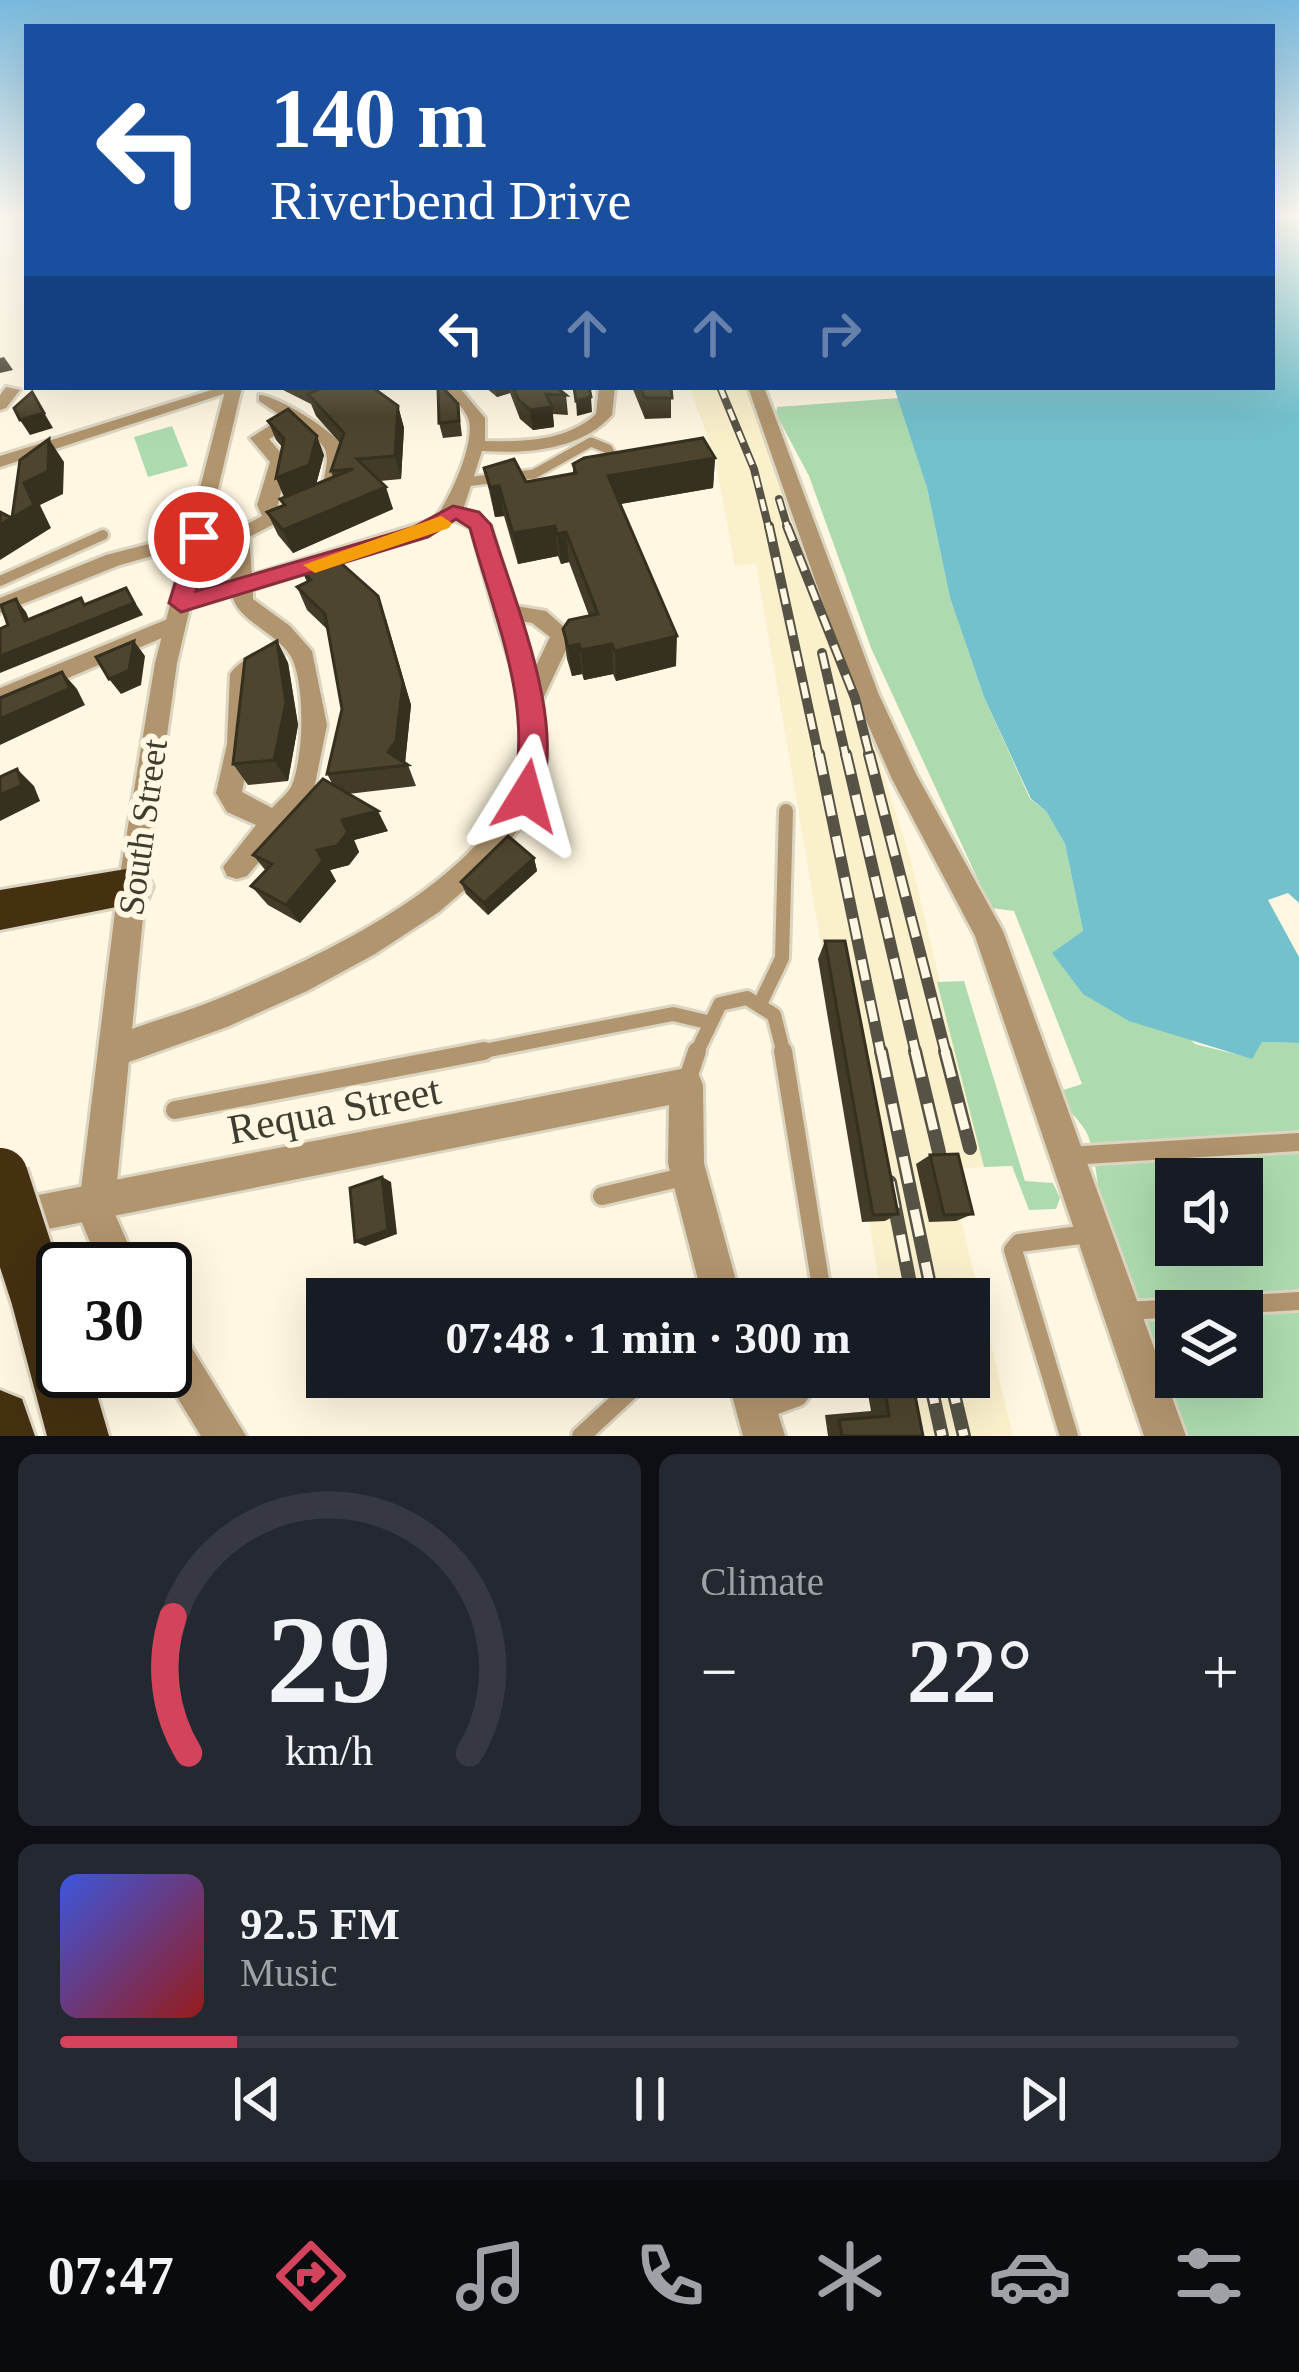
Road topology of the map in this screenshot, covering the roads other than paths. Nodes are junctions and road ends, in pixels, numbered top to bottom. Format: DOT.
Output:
graph roads {
  1 [pos="12,390"];
  2 [pos="225,390"];
  3 [pos="233,390"];
  4 [pos="454,390"];
  5 [pos="607,390"];
  6 [pos="757,390"];
  7 [pos="265,398"];
  8 [pos="0,405"];
  9 [pos="297,416"];
  10 [pos="476,445"];
  11 [pos="0,462"];
  12 [pos="618,468"];
  13 [pos="465,482"];
  14 [pos="453,512"];
  15 [pos="272,517"];
  16 [pos="103,535"];
  17 [pos="199,537"];
  18 [pos="0,581"];
  19 [pos="238,589"];
  20 [pos="0,606"];
  21 [pos="504,612"];
  22 [pos="178,614"];
  23 [pos="297,647"];
  24 [pos="0,698"];
  25 [pos="530,702"];
  26 [pos="786,811"];
  27 [pos="278,823"];
  28 [pos="236,868"];
  29 [pos="132,887"];
  30 [pos="0,910"];
  31 [pos="761,1002"];
  32 [pos="707,1022"];
  33 [pos="115,1052"];
  34 [pos="686,1085"];
  35 [pos="175,1110"];
  36 [pos="1299,1142"];
  37 [pos="1066,1156"];
  38 [pos="0,1176"];
  39 [pos="688,1176"];
  40 [pos="602,1196"];
  41 [pos="96,1202"];
  42 [pos="0,1220"];
  43 [pos="1094,1234"];
  44 [pos="106,1242"];
  45 [pos="716,1278"];
  46 [pos="820,1278"];
  47 [pos="1299,1301"];
  48 [pos="1121,1312"];
  49 [pos="192,1384"];
  50 [pos="622,1398"];
  51 [pos="791,1398"];
  52 [pos="757,1408"];
  53 [pos="0,1421"];
  54 [pos="4,1436"];
  55 [pos="78,1436"];
  56 [pos="225,1436"];
  57 [pos="580,1436"];
  58 [pos="1069,1436"];
  59 [pos="1165,1436"];
  1 -- 8 [label="street"];
  2 -- 11 [label="street"];
  3 -- 17 [label="street, South Street"];
  4 -- 10 [label="street"];
  5 -- 10 [label="street"];
  6 -- 37 [label="street"];
  7 -- 9 [label="street"];
  9 -- 15 [label="street"];
  9 -- 15 [label="street"];
  10 -- 13 [label="street"];
  12 -- 13 [label="lane"];
  13 -- 14 [label="street"];
  14 -- 19 [label="street"];
  14 -- 21 [label="street"];
  15 -- 19 [label="street"];
  16 -- 18 [label="lane"];
  17 -- 20 [label="street"];
  17 -- 22 [label="street, South Street"];
  19 -- 22 [label="street"];
  19 -- 23 [label="street"];
  21 -- 25 [label="street"];
  21 -- 25 [label="street"];
  22 -- 24 [label="street"];
  22 -- 29 [label="street, South Street"];
  23 -- 27 [label="street"];
  23 -- 27 [label="street"];
  25 -- 33 [label="street"];
  26 -- 31 [label="lane"];
  27 -- 28 [label="street"];
  29 -- 30 [label="highway"];
  29 -- 33 [label="street, South Street"];
  31 -- 32 [label="lane"];
  31 -- 46 [label="lane"];
  32 -- 34 [label="lane"];
  32 -- 35 [label="lane"];
  33 -- 41 [label="street, South Street"];
  34 -- 39 [label="street"];
  34 -- 41 [label="street, Requa Street"];
  36 -- 37 [label="lane"];
  37 -- 43 [label="street"];
  38 -- 55 [label="highway, bridge"];
  39 -- 40 [label="lane"];
  39 -- 45 [label="street"];
  41 -- 42 [label="street, Requa Street"];
  41 -- 44 [label="street, South Street"];
  43 -- 48 [label="street"];
  43 -- 58 [label="lane"];
  47 -- 48 [label="lane"];
  48 -- 59 [label="street"];
  49 -- 56 [label="street"];
  50 -- 57 [label="lane"];
  51 -- 52 [label="lane"];
  53 -- 54 [label="highway"];
}
